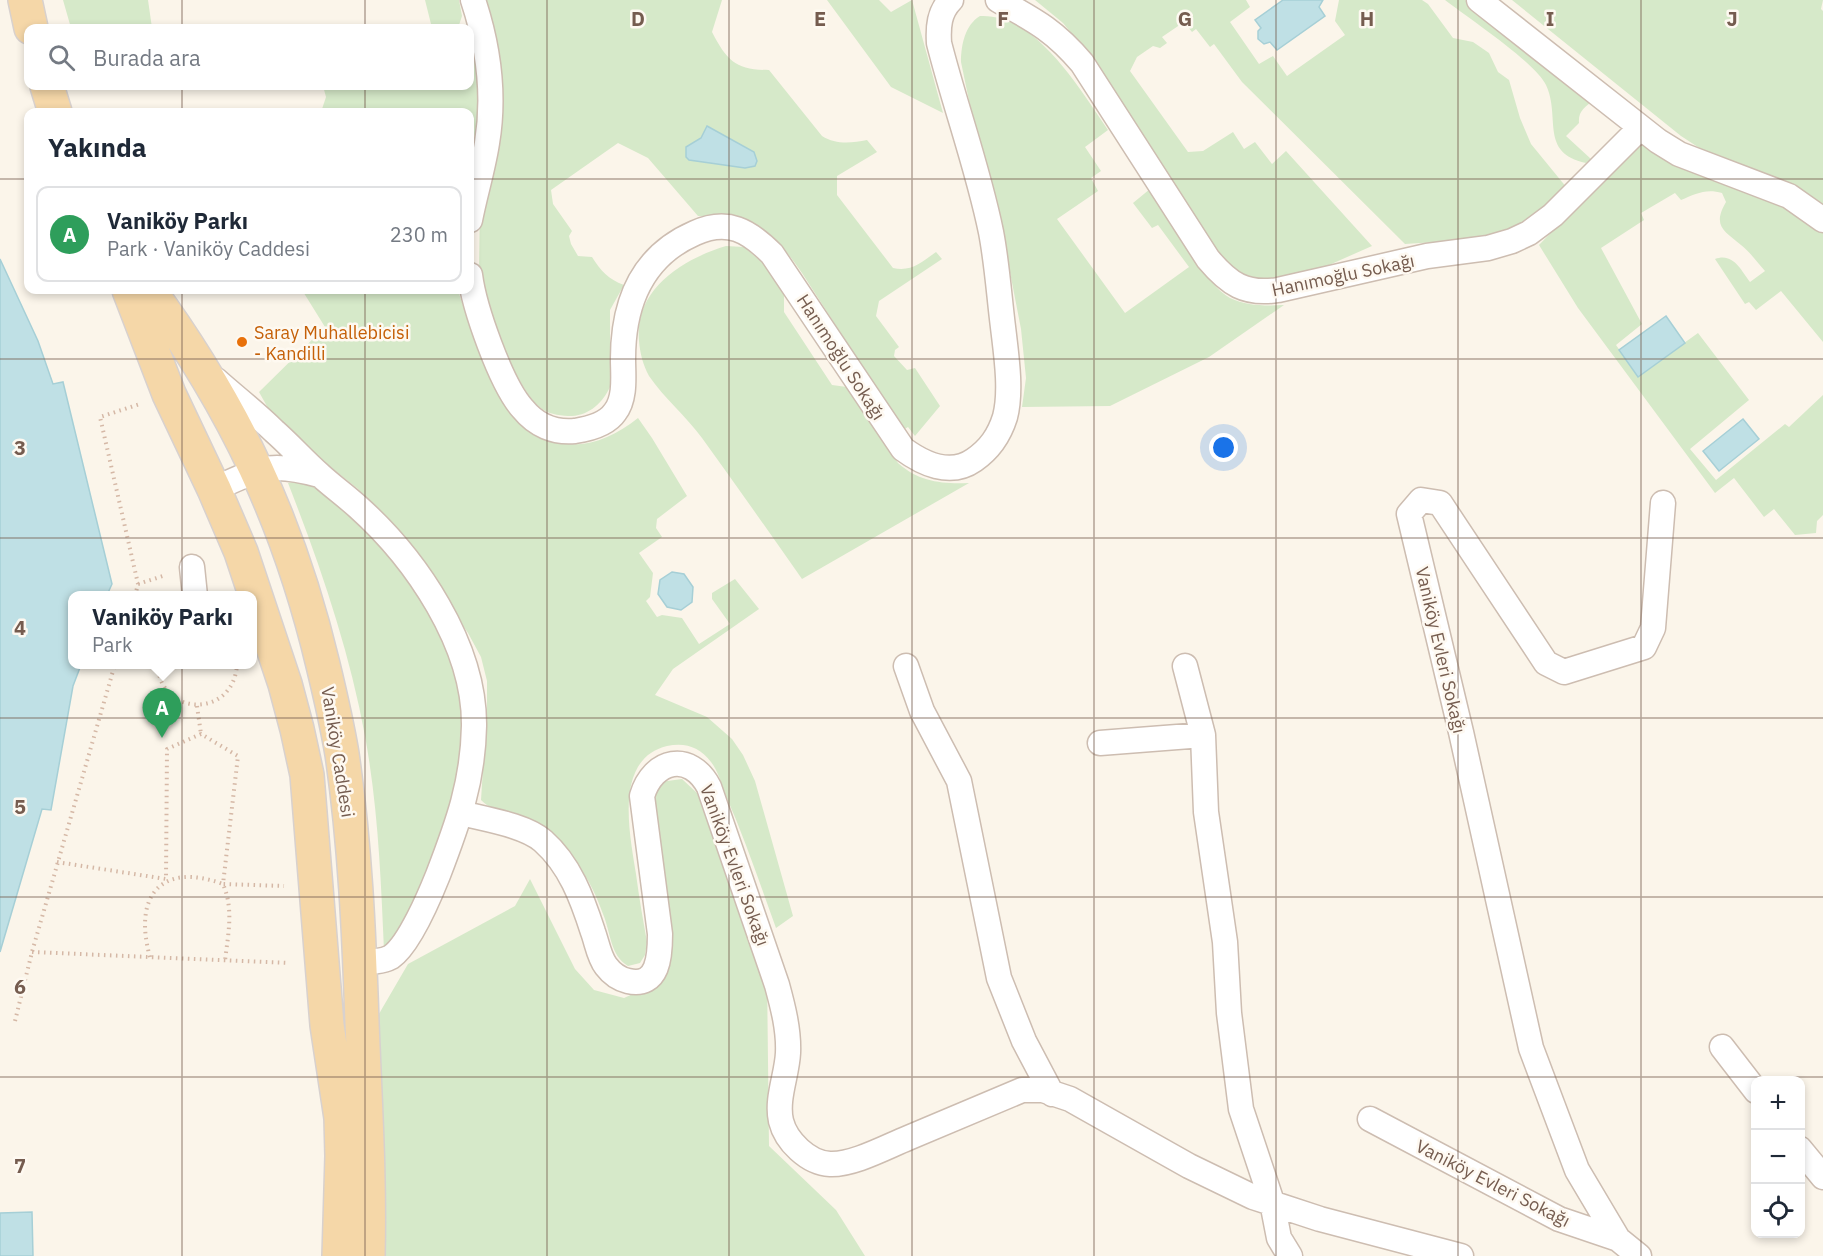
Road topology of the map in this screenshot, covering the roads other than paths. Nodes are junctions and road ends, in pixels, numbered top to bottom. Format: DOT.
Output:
graph roads {
  1 [pos="25,0"];
  2 [pos="473,0"];
  3 [pos="951,0"];
  4 [pos="998,0"];
  5 [pos="1479,0"];
  6 [pos="31,24"];
  7 [pos="48,90"];
  8 [pos="54,108"];
  9 [pos="1640,128"];
  10 [pos="474,202"];
  11 [pos="1823,220"];
  12 [pos="474,291"];
  13 [pos="131,294"];
  14 [pos="152,294"];
  15 [pos="203,369"];
  16 [pos="258,470"];
  17 [pos="319,475"];
  18 [pos="214,489"];
  19 [pos="1663,503"];
  20 [pos="192,567"];
  21 [pos="194,591"];
  22 [pos="254,591"];
  23 [pos="257,600"];
  24 [pos="906,666"];
  25 [pos="1185,666"];
  26 [pos="1203,735"];
  27 [pos="1100,743"];
  28 [pos="461,813"];
  29 [pos="375,960"];
  30 [pos="362,1017"];
  31 [pos="1722,1047"];
  32 [pos="336,1073"];
  33 [pos="1751,1085"];
  34 [pos="1052,1094"];
  35 [pos="1370,1119"];
  36 [pos="1805,1155"];
  37 [pos="1823,1177"];
  38 [pos="1272,1202"];
  39 [pos="1618,1239"];
  40 [pos="339,1256"];
  41 [pos="368,1256"];
  42 [pos="1290,1256"];
  43 [pos="1461,1256"];
  44 [pos="1639,1256"];
  1 -- 6 [label="main road"];
  2 -- 10 [label="street"];
  3 -- 12 [label="street, Hanımoğlu Sokağı"];
  4 -- 9 [label="street, Hanımoğlu Sokağı"];
  5 -- 9 [label="street"];
  7 -- 8 [label="main road"];
  9 -- 11 [label="street"];
  13 -- 18 [label="main road, Vaniköy Caddesi"];
  14 -- 15 [label="main road, Vaniköy Caddesi"];
  15 -- 16 [label="main road, Vaniköy Caddesi"];
  15 -- 17 [label="street"];
  16 -- 17 [label="street"];
  16 -- 18 [label="street"];
  16 -- 29 [label="main road, Vaniköy Caddesi"];
  17 -- 28 [label="street"];
  18 -- 22 [label="main road, Vaniköy Caddesi"];
  19 -- 39 [label="street, Vaniköy Evleri Sokağı"];
  20 -- 21 [label="street"];
  23 -- 32 [label="main road, Vaniköy Caddesi"];
  24 -- 34 [label="street"];
  25 -- 26 [label="street"];
  26 -- 27 [label="street"];
  26 -- 38 [label="street"];
  28 -- 29 [label="street"];
  28 -- 34 [label="street, Vaniköy Evleri Sokağı"];
  29 -- 30 [label="main road, Vaniköy Caddesi"];
  30 -- 32 [label="street"];
  30 -- 41 [label="main road, Vaniköy Caddesi"];
  31 -- 33 [label="street"];
  32 -- 40 [label="main road, Vaniköy Caddesi"];
  34 -- 38 [label="street, Vaniköy Evleri Sokağı"];
  35 -- 39 [label="street, Vaniköy Evleri Sokağı"];
  36 -- 37 [label="street"];
  38 -- 42 [label="street"];
  38 -- 43 [label="street, Vaniköy Evleri Sokağı"];
  39 -- 44 [label="street, Vaniköy Evleri Sokağı"];
}
